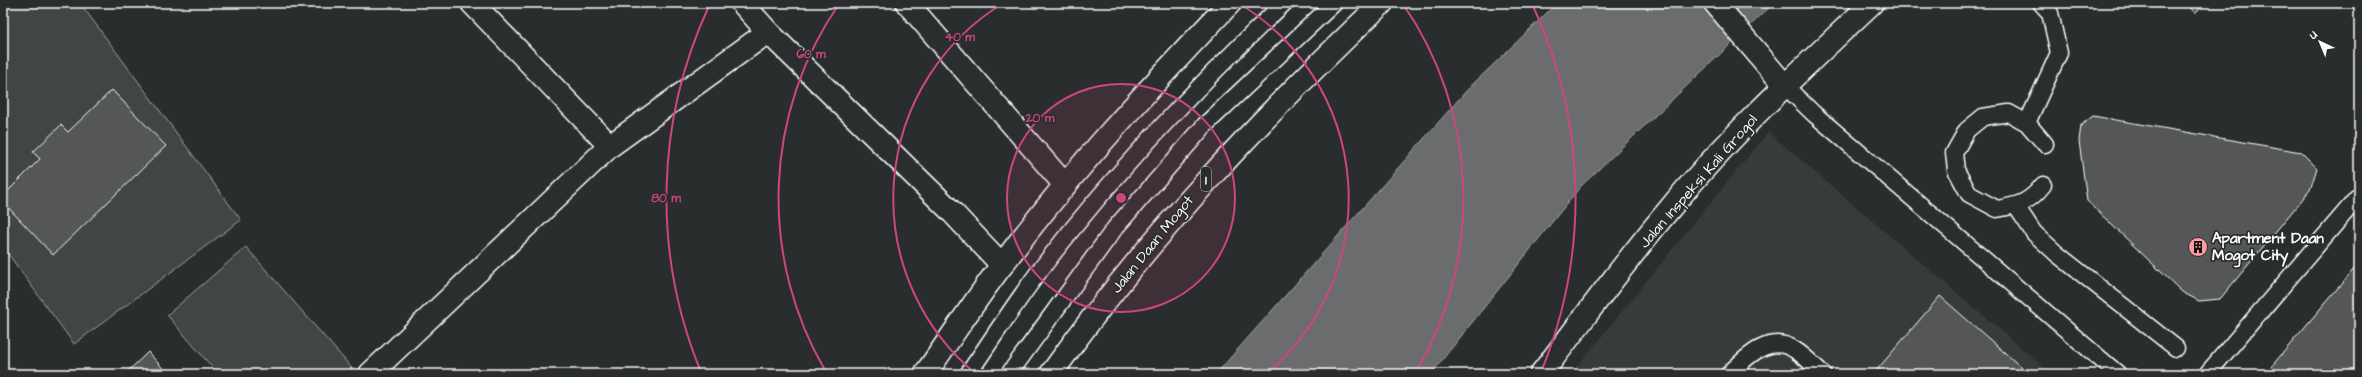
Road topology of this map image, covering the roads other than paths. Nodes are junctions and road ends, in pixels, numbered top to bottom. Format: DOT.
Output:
graph roads {
  1 [pos="472,3"];
  2 [pos="742,3"];
  3 [pos="907,3"];
  4 [pos="1230,3"];
  5 [pos="1284,3"];
  6 [pos="1334,3"];
  7 [pos="1382,3"];
  8 [pos="1715,3"];
  9 [pos="1872,3"];
  10 [pos="2041,3"];
  11 [pos="768,32"];
  12 [pos="1784,85"];
  13 [pos="2027,123"];
  14 [pos="2045,144"];
  15 [pos="610,146"];
  16 [pos="1065,185"];
  17 [pos="2043,185"];
  18 [pos="2359,196"];
  19 [pos="2016,206"];
  20 [pos="1002,265"];
  21 [pos="2176,348"];
  22 [pos="370,374"];
  23 [pos="925,374"];
  24 [pos="968,374"];
  25 [pos="1009,374"];
  26 [pos="1051,374"];
  27 [pos="1541,374"];
  28 [pos="1729,374"];
  29 [pos="1823,374"];
  30 [pos="2118,374"];
  31 [pos="2207,374"];
  1 -- 15 [label="main road"];
  2 -- 11 [label="main road"];
  3 -- 16 [label="main road"];
  4 -- 16 [label="main road"];
  5 -- 24 [label="lane"];
  6 -- 25 [label="lane"];
  7 -- 26 [label="main road, Jalan Daan Mogot / 1"];
  8 -- 12 [label="main road"];
  9 -- 12 [label="main road, Jalan Inspeksi Kali Grogol"];
  10 -- 13 [label="lane"];
  11 -- 15 [label="main road"];
  11 -- 20 [label="main road"];
  12 -- 27 [label="main road, Jalan Inspeksi Kali Grogol"];
  12 -- 30 [label="lane"];
  13 -- 14 [label="lane"];
  13 -- 19 [label="lane"];
  15 -- 22 [label="main road"];
  16 -- 20 [label="main road"];
  17 -- 19 [label="lane"];
  18 -- 31 [label="lane"];
  19 -- 21 [label="lane"];
  20 -- 23 [label="main road"];
  28 -- 29 [label="lane"];
}
